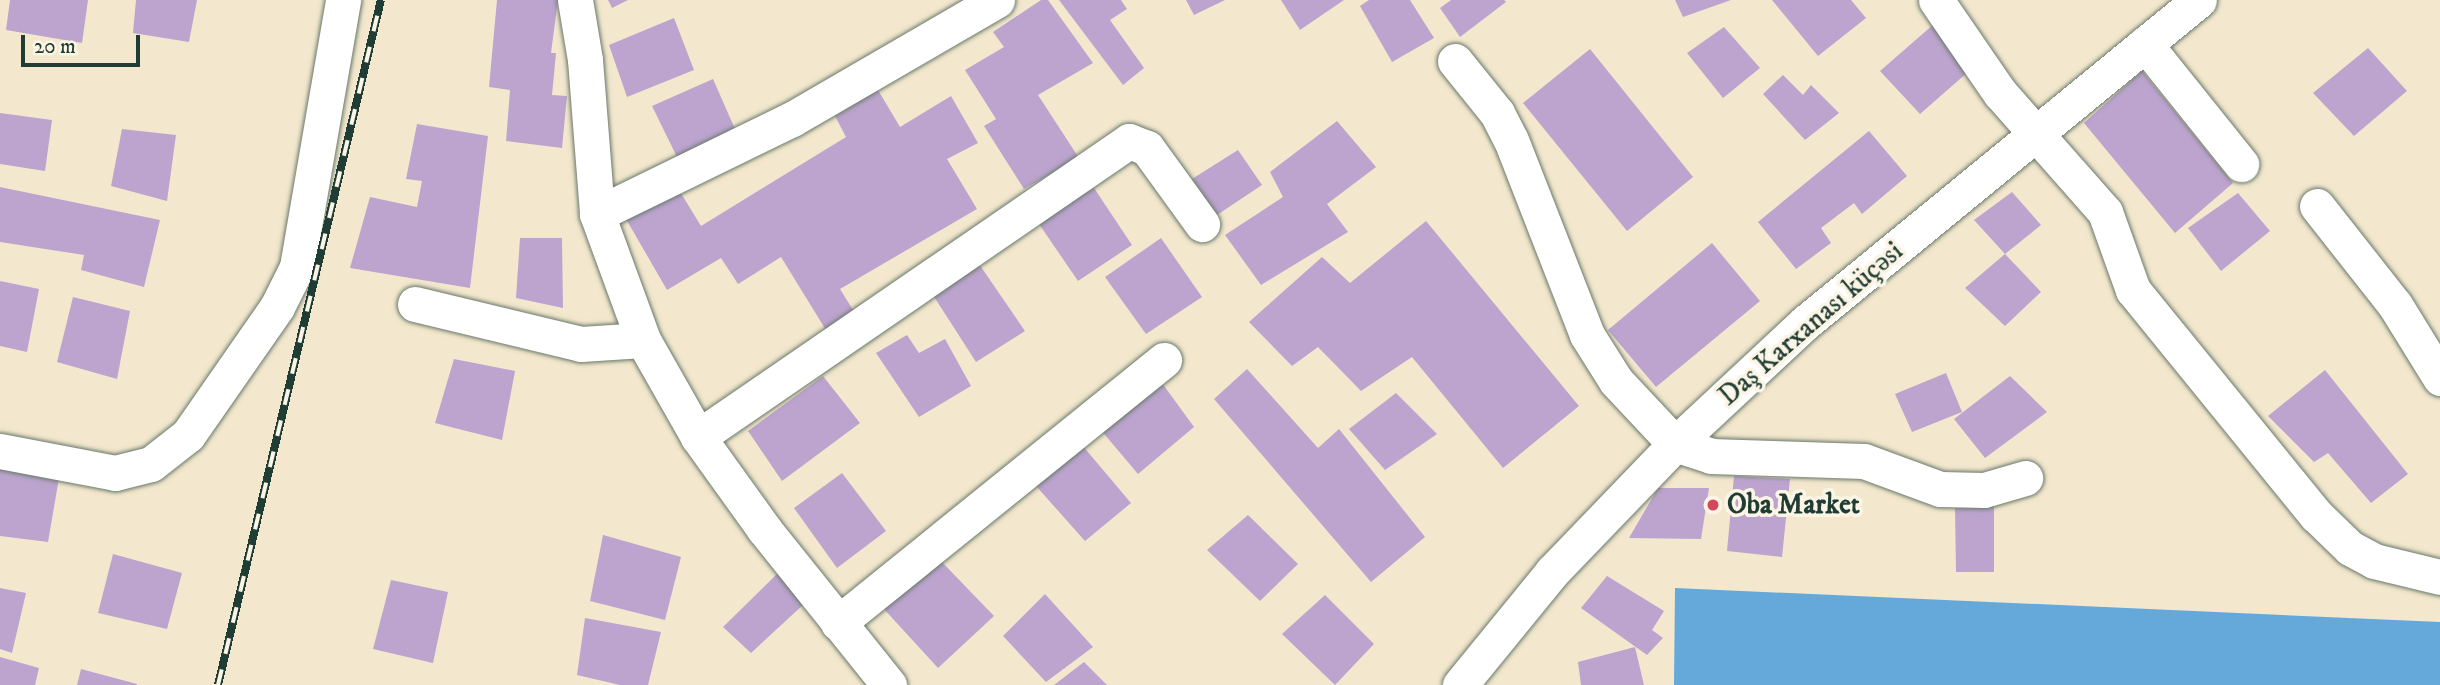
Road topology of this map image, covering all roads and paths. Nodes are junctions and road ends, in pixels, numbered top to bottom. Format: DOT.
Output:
graph roads {
  1 [pos="343,0"];
  2 [pos="575,0"];
  3 [pos="997,0"];
  4 [pos="1936,0"];
  5 [pos="2199,0"];
  6 [pos="2145,44"];
  7 [pos="1455,61"];
  8 [pos="2037,135"];
  9 [pos="2241,164"];
  10 [pos="2317,205"];
  11 [pos="597,214"];
  12 [pos="1202,224"];
  13 [pos="415,303"];
  14 [pos="643,340"];
  15 [pos="1164,360"];
  16 [pos="2440,378"];
  17 [pos="698,437"];
  18 [pos="1675,444"];
  19 [pos="0,451"];
  20 [pos="2025,478"];
  21 [pos="2440,577"];
  22 [pos="838,624"];
  23 [pos="889,685"];
  24 [pos="1460,685"];
  1 -- 19 [label="street"];
  2 -- 11 [label="street"];
  3 -- 11 [label="street"];
  4 -- 8 [label="street"];
  5 -- 6 [label="street, Daş Karxanası küçəsi"];
  6 -- 8 [label="street, Daş Karxanası küçəsi"];
  6 -- 9 [label="street"];
  7 -- 18 [label="street"];
  8 -- 18 [label="street, Daş Karxanası küçəsi"];
  8 -- 21 [label="street"];
  10 -- 16 [label="street"];
  11 -- 14 [label="street"];
  12 -- 17 [label="street"];
  13 -- 14 [label="street"];
  14 -- 17 [label="street"];
  15 -- 22 [label="street"];
  17 -- 22 [label="street"];
  18 -- 20 [label="street"];
  18 -- 24 [label="street, Daş Karxanası küçəsi"];
  22 -- 23 [label="street"];
}
